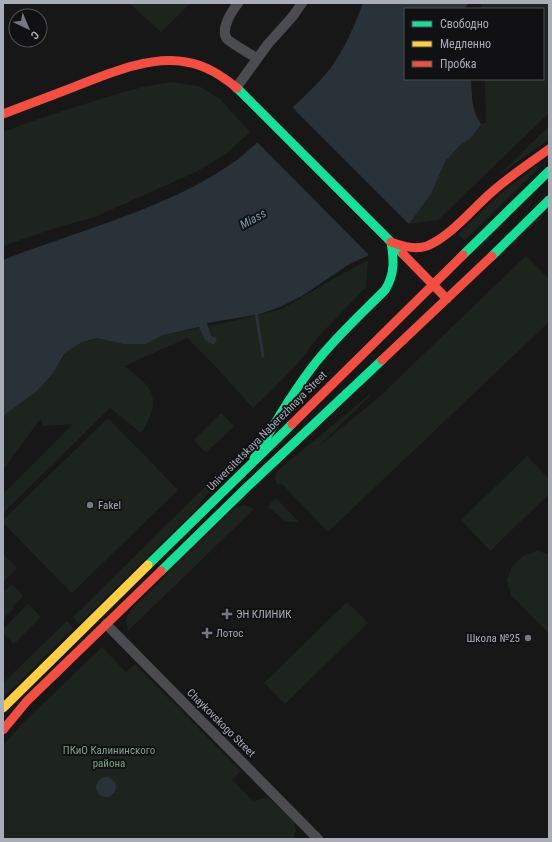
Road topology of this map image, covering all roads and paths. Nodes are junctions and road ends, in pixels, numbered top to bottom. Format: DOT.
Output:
graph roads {
  1 [pos="238,3"];
  2 [pos="302,3"];
  3 [pos="257,58"];
  4 [pos="236,88"];
  5 [pos="3,114"];
  6 [pos="549,149"];
  7 [pos="549,171"];
  8 [pos="549,200"];
  9 [pos="391,242"];
  10 [pos="433,284"];
  11 [pos="447,299"];
  12 [pos="247,469"];
  13 [pos="106,624"];
  14 [pos="3,708"];
  15 [pos="3,730"];
  16 [pos="318,839"];
  1 -- 3 [label="street"];
  2 -- 3 [label="street"];
  3 -- 4 [label="street"];
  4 -- 5 [label="main road"];
  4 -- 9 [label="main road"];
  6 -- 9 [label="main road"];
  7 -- 10 [label="main road, Universitetskaya Naberezhnaya Street"];
  8 -- 11 [label="main road"];
  9 -- 10 [label="main road"];
  9 -- 12 [label="main road"];
  10 -- 11 [label="main road"];
  10 -- 12 [label="main road, Universitetskaya Naberezhnaya Street"];
  11 -- 13 [label="main road"];
  12 -- 14 [label="main road, Universitetskaya Naberezhnaya Street"];
  13 -- 15 [label="main road"];
  13 -- 16 [label="street, Chaykovskogo Street"];
}
